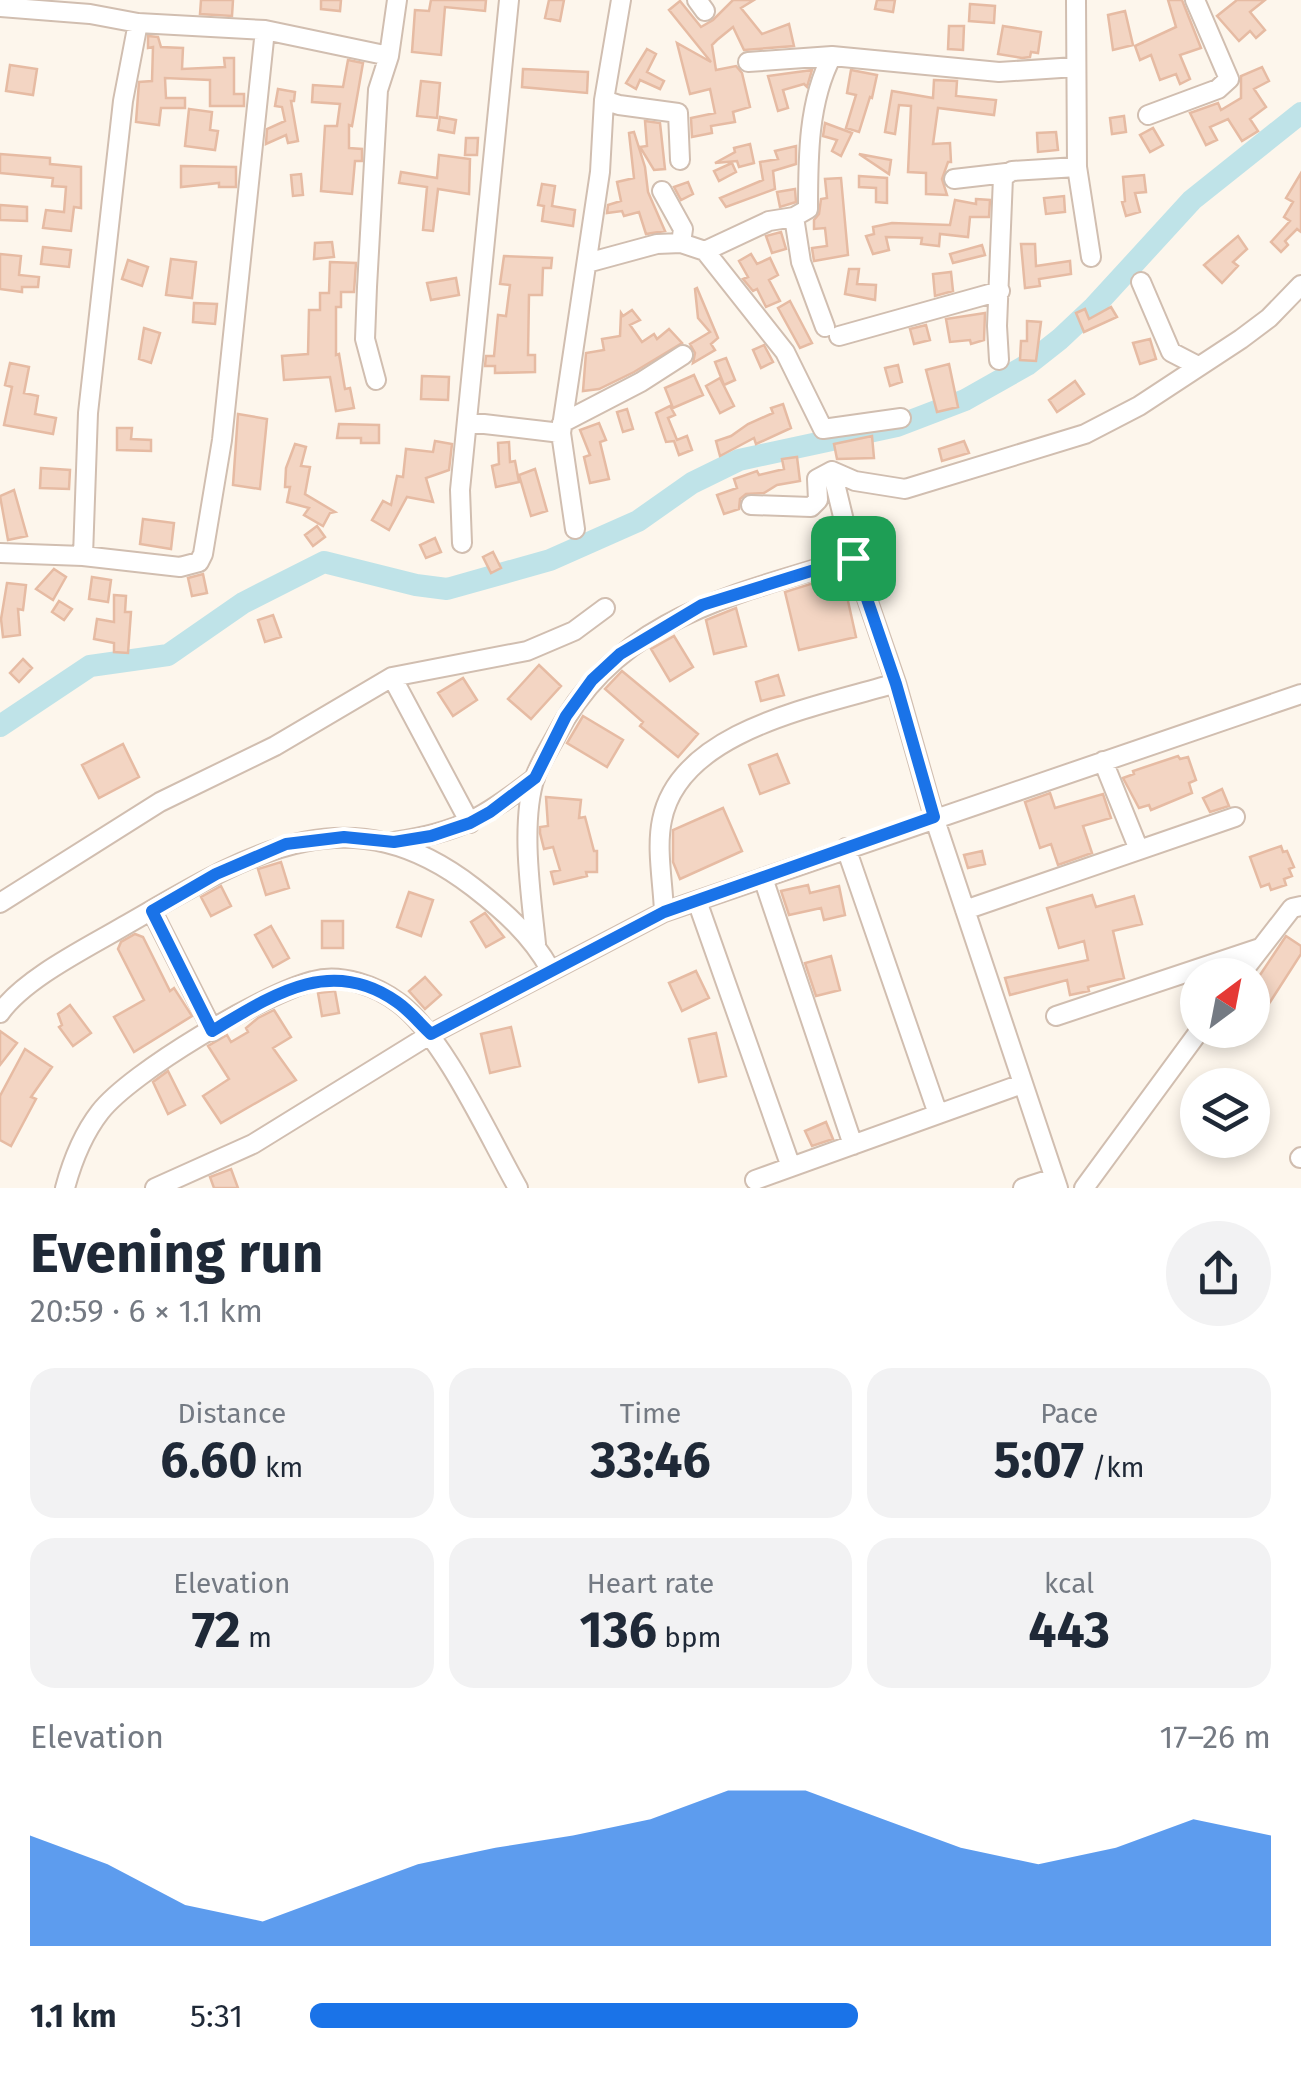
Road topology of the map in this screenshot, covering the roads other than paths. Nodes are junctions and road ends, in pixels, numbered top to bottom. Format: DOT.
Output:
graph roads {
  1 [pos="397,0"];
  2 [pos="509,0"];
  3 [pos="621,0"];
  4 [pos="1076,0"];
  5 [pos="1195,0"];
  6 [pos="1,12"];
  7 [pos="138,23"];
  8 [pos="264,30"];
  9 [pos="389,56"];
  10 [pos="832,56"];
  11 [pos="748,62"];
  12 [pos="1076,66"];
  13 [pos="604,100"];
  14 [pos="1148,116"];
  15 [pos="680,160"];
  16 [pos="1077,167"];
  17 [pos="1006,173"];
  18 [pos="954,179"];
  19 [pos="662,191"];
  20 [pos="794,217"];
  21 [pos="681,243"];
  22 [pos="705,250"];
  23 [pos="1091,256"];
  24 [pos="587,263"];
  25 [pos="1142,282"];
  26 [pos="1301,285"];
  27 [pos="1000,292"];
  28 [pos="683,356"];
  29 [pos="999,360"];
  30 [pos="1198,366"];
  31 [pos="376,380"];
  32 [pos="901,418"];
  33 [pos="467,422"];
  34 [pos="562,428"];
  35 [pos="832,471"];
  36 [pos="751,505"];
  37 [pos="575,529"];
  38 [pos="462,542"];
  39 [pos="0,552"];
  40 [pos="84,556"];
  41 [pos="853,558"];
  42 [pos="605,608"];
  43 [pos="392,678"];
  44 [pos="896,684"];
  45 [pos="1301,694"];
  46 [pos="1104,761"];
  47 [pos="535,778"];
  48 [pos="934,817"];
  49 [pos="1235,817"];
  50 [pos="470,823"];
  51 [pos="394,842"];
  52 [pos="846,848"];
  53 [pos="1139,850"];
  54 [pos="763,878"];
  55 [pos="697,901"];
  56 [pos="0,902"];
  57 [pos="1301,906"];
  58 [pos="965,910"];
  59 [pos="152,911"];
  60 [pos="664,912"];
  61 [pos="536,944"];
  62 [pos="1260,948"];
  63 [pos="1253,958"];
  64 [pos="550,970"];
  65 [pos="0,1013"];
  66 [pos="1056,1016"];
  67 [pos="212,1031"];
  68 [pos="431,1034"];
  69 [pos="1187,1048"];
  70 [pos="1022,1084"];
  71 [pos="938,1114"];
  72 [pos="853,1145"];
  73 [pos="790,1167"];
  74 [pos="755,1180"];
  75 [pos="1056,1183"];
  76 [pos="65,1188"];
  77 [pos="154,1188"];
  78 [pos="518,1188"];
  79 [pos="1022,1188"];
  80 [pos="1084,1188"];
  1 -- 9 [label="street"];
  2 -- 33 [label="street"];
  3 -- 13 [label="street"];
  4 -- 12 [label="street"];
  5 -- 14 [label="street"];
  6 -- 7 [label="street"];
  7 -- 8 [label="street"];
  7 -- 40 [label="street"];
  8 -- 9 [label="street"];
  8 -- 40 [label="street"];
  9 -- 31 [label="street"];
  10 -- 11 [label="street"];
  10 -- 12 [label="street"];
  10 -- 20 [label="street"];
  12 -- 16 [label="street"];
  13 -- 15 [label="street"];
  13 -- 24 [label="street"];
  16 -- 17 [label="street"];
  16 -- 23 [label="street"];
  17 -- 18 [label="street"];
  17 -- 27 [label="street"];
  19 -- 21 [label="street"];
  20 -- 22 [label="street"];
  20 -- 27 [label="street"];
  21 -- 22 [label="street"];
  21 -- 24 [label="street"];
  22 -- 32 [label="street"];
  24 -- 34 [label="street"];
  25 -- 30 [label="street"];
  26 -- 30 [label="street"];
  27 -- 29 [label="street"];
  28 -- 34 [label="street"];
  30 -- 35 [label="street"];
  33 -- 34 [label="street"];
  33 -- 38 [label="street"];
  34 -- 37 [label="street"];
  35 -- 36 [label="street"];
  35 -- 41 [label="street"];
  39 -- 40 [label="street"];
  41 -- 44 [label="street"];
  41 -- 47 [label="street"];
  42 -- 43 [label="street"];
  43 -- 50 [label="street"];
  43 -- 56 [label="street"];
  44 -- 48 [label="street"];
  44 -- 60 [label="street"];
  45 -- 46 [label="street"];
  46 -- 48 [label="street"];
  46 -- 53 [label="street"];
  47 -- 50 [label="street"];
  47 -- 61 [label="street"];
  48 -- 52 [label="street"];
  48 -- 58 [label="street"];
  49 -- 53 [label="street"];
  50 -- 51 [label="street"];
  51 -- 59 [label="street"];
  51 -- 61 [label="street"];
  52 -- 54 [label="street"];
  52 -- 71 [label="street"];
  53 -- 58 [label="street"];
  54 -- 55 [label="street"];
  54 -- 72 [label="street"];
  55 -- 60 [label="street"];
  55 -- 73 [label="street"];
  57 -- 62 [label="street"];
  58 -- 70 [label="street"];
  59 -- 65 [label="street"];
  59 -- 67 [label="street"];
  60 -- 64 [label="street"];
  61 -- 64 [label="street"];
  62 -- 63 [label="street"];
  62 -- 66 [label="street"];
  64 -- 68 [label="street"];
  67 -- 68 [label="street"];
  67 -- 76 [label="street"];
  68 -- 77 [label="street"];
  68 -- 78 [label="street"];
  69 -- 80 [label="street"];
  70 -- 71 [label="street"];
  70 -- 75 [label="street"];
  71 -- 72 [label="street"];
  72 -- 73 [label="street"];
  73 -- 74 [label="street"];
  75 -- 79 [label="street"];
}
